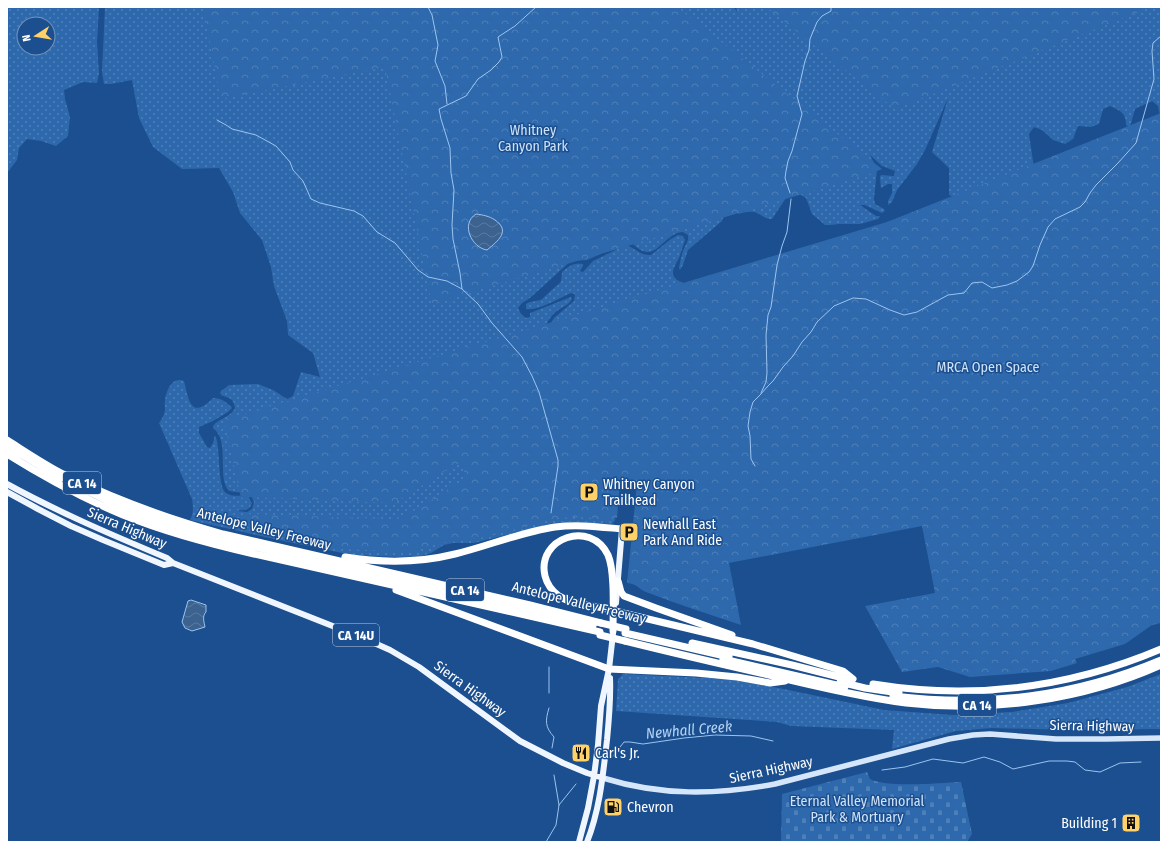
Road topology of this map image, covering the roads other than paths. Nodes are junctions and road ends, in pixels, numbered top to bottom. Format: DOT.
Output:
graph roads {
  1 [pos="7,440"];
  2 [pos="7,446"];
  3 [pos="7,454"];
  4 [pos="7,459"];
  5 [pos="7,484"];
  6 [pos="7,492"];
  7 [pos="159,518"];
  8 [pos="144,525"];
  9 [pos="622,529"];
  10 [pos="191,534"];
  11 [pos="329,558"];
  12 [pos="173,563"];
  13 [pos="618,581"];
  14 [pos="395,589"];
  15 [pos="600,629"];
  16 [pos="613,631"];
  17 [pos="625,635"];
  18 [pos="753,644"];
  19 [pos="1161,649"];
  20 [pos="1161,656"];
  21 [pos="1161,660"];
  22 [pos="1161,665"];
  23 [pos="609,669"];
  24 [pos="789,680"];
  25 [pos="858,682"];
  26 [pos="1161,738"];
  27 [pos="594,776"];
  28 [pos="603,778"];
  29 [pos="579,842"];
  30 [pos="587,842"];
  1 -- 7 [label="highway, Antelope Valley Freeway / CA 14"];
  2 -- 7 [label="highway"];
  3 -- 8 [label="highway"];
  4 -- 8 [label="highway, Antelope Valley Freeway / CA 14"];
  5 -- 12 [label="main road, Sierra Highway / CA 14U"];
  6 -- 12 [label="main road, Sierra Highway / CA 14U"];
  7 -- 10 [label="highway, Antelope Valley Freeway / CA 14"];
  8 -- 10 [label="highway, Antelope Valley Freeway / CA 14"];
  9 -- 11 [label="highway"];
  9 -- 13 [label="main road"];
  10 -- 11 [label="highway, Antelope Valley Freeway / CA 14"];
  10 -- 14 [label="highway, Antelope Valley Freeway / CA 14"];
  10 -- 15 [label="highway"];
  11 -- 15 [label="highway, Antelope Valley Freeway / CA 14"];
  12 -- 27 [label="main road, Sierra Highway / CA 14U"];
  13 -- 16 [label="main road"];
  13 -- 18 [label="highway"];
  14 -- 15 [label="highway, Antelope Valley Freeway / CA 14"];
  14 -- 23 [label="highway"];
  15 -- 17 [label="highway, Antelope Valley Freeway / CA 14, bridge"];
  15 -- 17 [label="highway, Antelope Valley Freeway / CA 14, bridge"];
  16 -- 18 [label="highway, bridge"];
  16 -- 23 [label="main road"];
  17 -- 20 [label="highway"];
  17 -- 21 [label="highway"];
  17 -- 24 [label="highway, Antelope Valley Freeway / CA 14"];
  17 -- 25 [label="highway, Antelope Valley Freeway / CA 14"];
  18 -- 25 [label="highway"];
  19 -- 25 [label="highway, Antelope Valley Freeway / CA 14"];
  22 -- 24 [label="highway, Antelope Valley Freeway / CA 14"];
  23 -- 24 [label="highway"];
  23 -- 27 [label="main road"];
  23 -- 28 [label="main road"];
  26 -- 28 [label="main road, Sierra Highway"];
  27 -- 28 [label="main road, Sierra Highway"];
  27 -- 29 [label="main road"];
  28 -- 30 [label="main road"];
}
